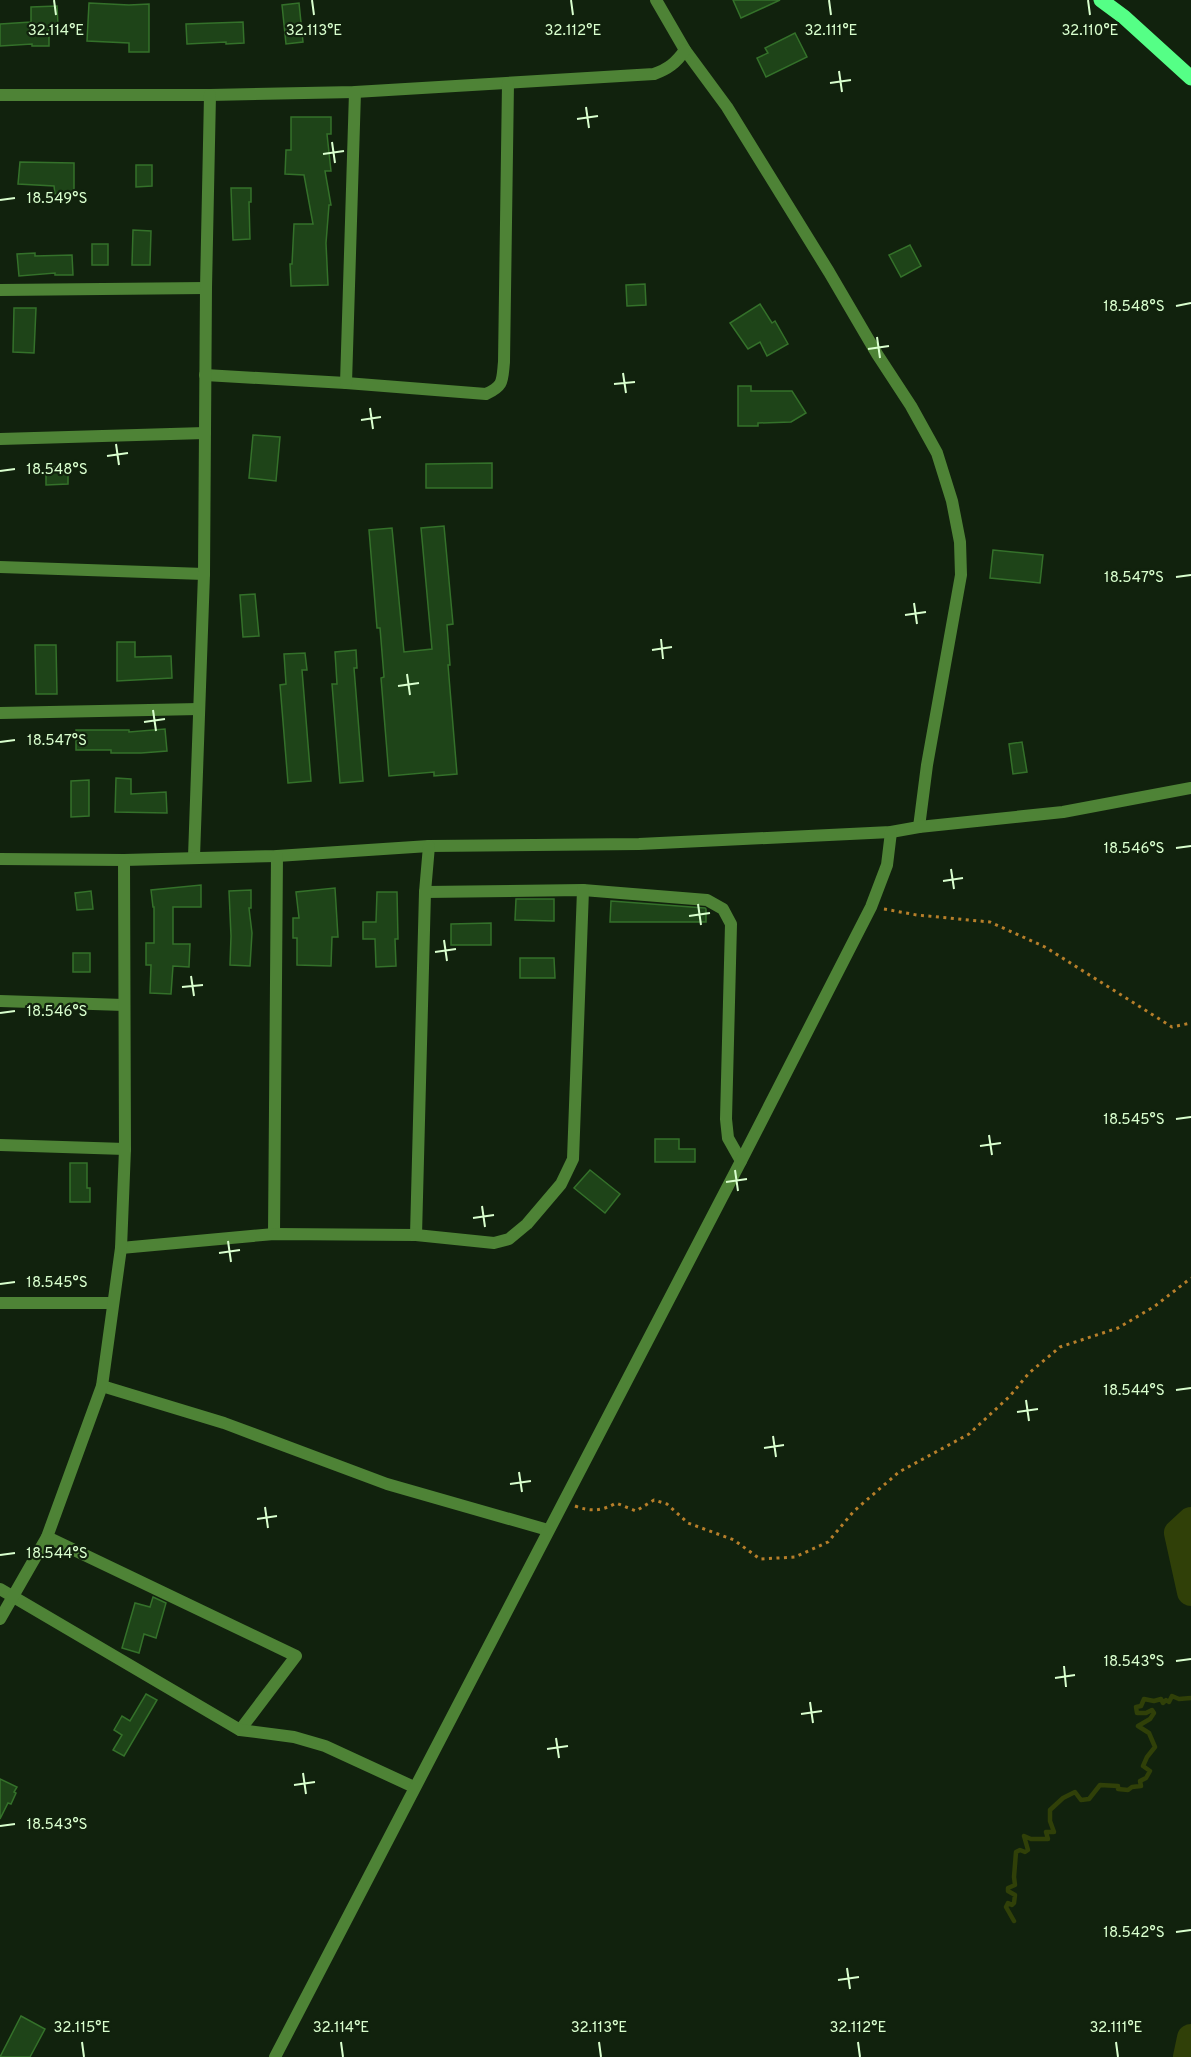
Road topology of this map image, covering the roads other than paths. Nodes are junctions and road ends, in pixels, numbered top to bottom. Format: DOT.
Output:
graph roads {
  1 [pos="656,0"];
  2 [pos="1101,0"];
  3 [pos="685,50"];
  4 [pos="1191,78"];
  5 [pos="508,83"];
  6 [pos="355,92"];
  7 [pos="0,95"];
  8 [pos="210,95"];
  9 [pos="206,288"];
  10 [pos="0,290"];
  11 [pos="205,375"];
  12 [pos="346,383"];
  13 [pos="204,433"];
  14 [pos="0,439"];
  15 [pos="0,567"];
  16 [pos="204,574"];
  17 [pos="199,709"];
  18 [pos="0,713"];
  19 [pos="1191,788"];
  20 [pos="919,827"];
  21 [pos="891,832"];
  22 [pos="429,846"];
  23 [pos="277,856"];
  24 [pos="194,857"];
  25 [pos="0,860"];
  26 [pos="124,860"];
  27 [pos="583,890"];
  28 [pos="425,892"];
  29 [pos="0,1001"];
  30 [pos="124,1005"];
  31 [pos="0,1146"];
  32 [pos="125,1149"];
  33 [pos="741,1161"];
  34 [pos="274,1234"];
  35 [pos="416,1235"];
  36 [pos="121,1248"];
  37 [pos="0,1303"];
  38 [pos="113,1303"];
  39 [pos="102,1386"];
  40 [pos="548,1530"];
  41 [pos="47,1537"];
  42 [pos="0,1589"];
  43 [pos="13,1595"];
  44 [pos="0,1619"];
  45 [pos="240,1730"];
  46 [pos="414,1787"];
  47 [pos="275,2057"];
  1 -- 3 [label="street"];
  2 -- 4 [label="main road"];
  3 -- 5 [label="street"];
  3 -- 20 [label="street"];
  5 -- 6 [label="street"];
  5 -- 12 [label="street"];
  6 -- 8 [label="street"];
  6 -- 12 [label="street"];
  7 -- 8 [label="street"];
  8 -- 9 [label="street"];
  9 -- 10 [label="street"];
  9 -- 11 [label="street"];
  11 -- 12 [label="street"];
  11 -- 13 [label="street"];
  13 -- 14 [label="street"];
  13 -- 16 [label="street"];
  15 -- 16 [label="street"];
  16 -- 17 [label="street"];
  17 -- 18 [label="street"];
  17 -- 24 [label="street"];
  19 -- 20 [label="street"];
  20 -- 21 [label="street"];
  21 -- 22 [label="street"];
  21 -- 33 [label="street"];
  22 -- 23 [label="street"];
  22 -- 28 [label="street"];
  23 -- 24 [label="street"];
  23 -- 34 [label="street"];
  24 -- 26 [label="street"];
  25 -- 26 [label="street"];
  26 -- 30 [label="street"];
  27 -- 28 [label="street"];
  27 -- 33 [label="street"];
  27 -- 35 [label="street"];
  28 -- 35 [label="street"];
  29 -- 30 [label="street"];
  30 -- 32 [label="street"];
  31 -- 32 [label="street"];
  32 -- 36 [label="street"];
  33 -- 40 [label="street"];
  34 -- 35 [label="street"];
  34 -- 36 [label="street"];
  36 -- 38 [label="street"];
  37 -- 38 [label="street"];
  38 -- 39 [label="street"];
  39 -- 40 [label="street"];
  39 -- 41 [label="street"];
  40 -- 46 [label="street"];
  41 -- 43 [label="street"];
  41 -- 45 [label="street"];
  42 -- 43 [label="street"];
  43 -- 44 [label="street"];
  43 -- 45 [label="street"];
  45 -- 46 [label="street"];
  46 -- 47 [label="street"];
}
